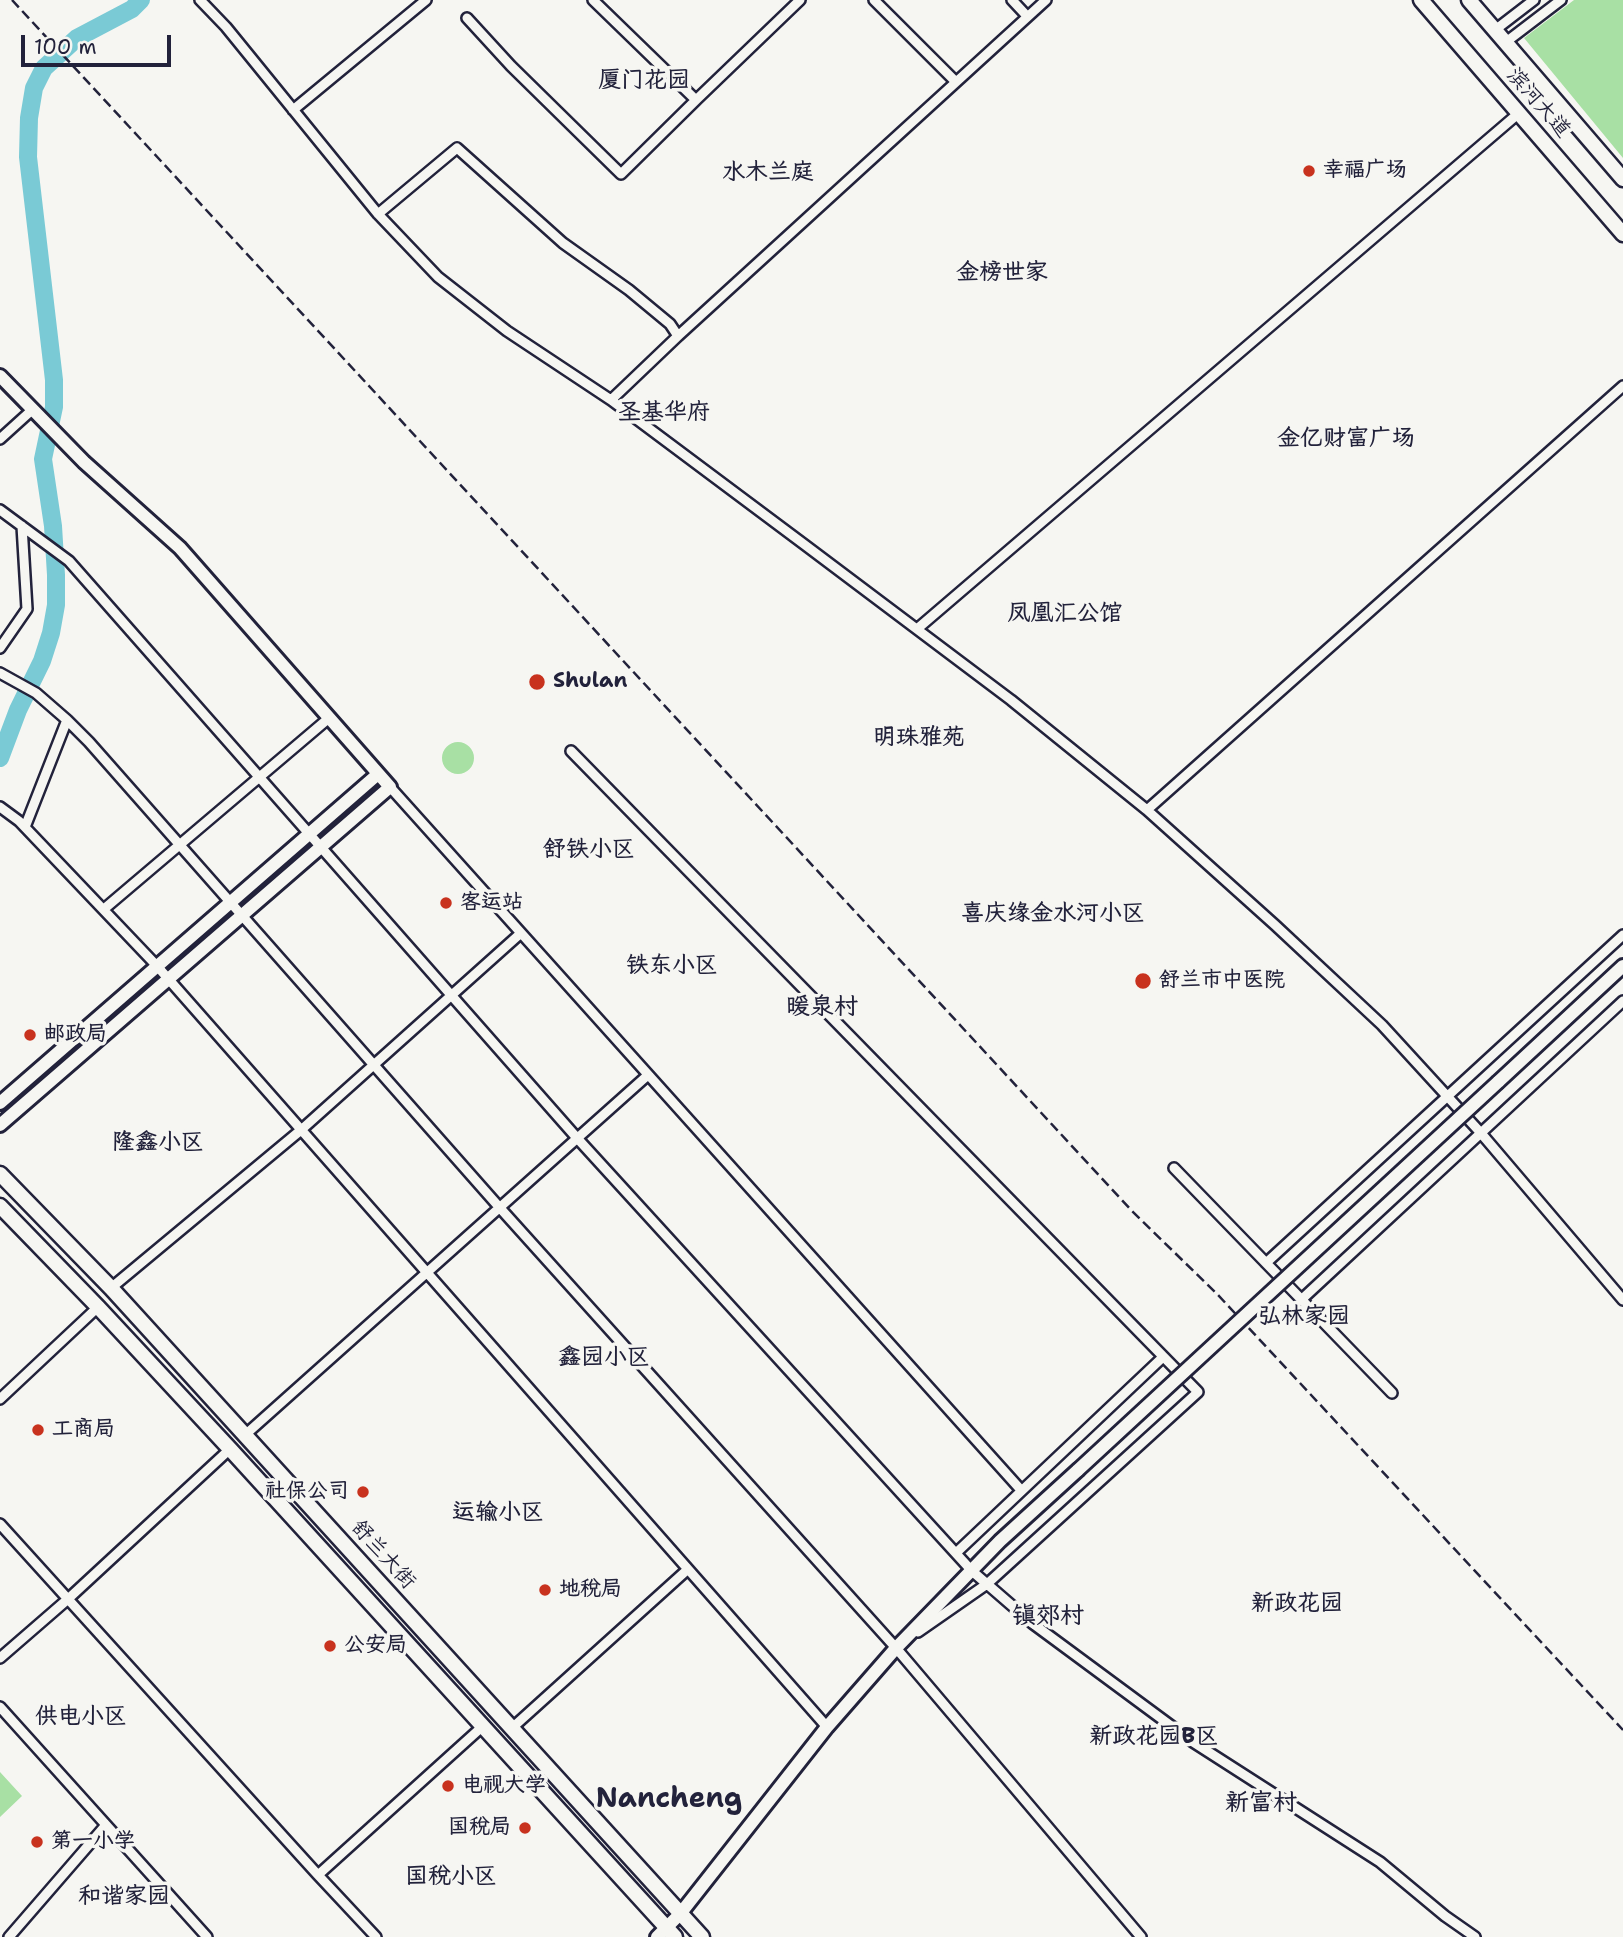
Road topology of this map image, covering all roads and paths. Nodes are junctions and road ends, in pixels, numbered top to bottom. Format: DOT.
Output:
graph roads {
  1 [pos="200,0"];
  2 [pos="426,0"];
  3 [pos="593,0"];
  4 [pos="800,0"];
  5 [pos="874,0"];
  6 [pos="1012,0"];
  7 [pos="1046,0"];
  8 [pos="1421,0"];
  9 [pos="1469,0"];
  10 [pos="1534,0"];
  11 [pos="1561,0"];
  12 [pos="1027,16"];
  13 [pos="467,18"];
  14 [pos="1495,30"];
  15 [pos="1506,42"];
  16 [pos="956,82"];
  17 [pos="696,100"];
  18 [pos="293,110"];
  19 [pos="1519,113"];
  20 [pos="1623,179"];
  21 [pos="378,214"];
  22 [pos="1623,234"];
  23 [pos="678,336"];
  24 [pos="0,376"];
  25 [pos="1623,386"];
  26 [pos="611,400"];
  27 [pos="32,410"];
  28 [pos="0,439"];
  29 [pos="0,510"];
  30 [pos="23,527"];
  31 [pos="917,629"];
  32 [pos="0,648"];
  33 [pos="3,675"];
  34 [pos="329,718"];
  35 [pos="67,720"];
  36 [pos="572,751"];
  37 [pos="378,774"];
  38 [pos="259,778"];
  39 [pos="390,786"];
  40 [pos="1147,810"];
  41 [pos="2,811"];
  42 [pos="24,827"];
  43 [pos="308,835"];
  44 [pos="180,844"];
  45 [pos="320,847"];
  46 [pos="231,902"];
  47 [pos="104,909"];
  48 [pos="242,915"];
  49 [pos="521,933"];
  50 [pos="1623,935"];
  51 [pos="157,966"];
  52 [pos="1623,966"];
  53 [pos="168,979"];
  54 [pos="451,996"];
  55 [pos="1623,1000"];
  56 [pos="374,1065"];
  57 [pos="649,1075"];
  58 [pos="1447,1096"];
  59 [pos="0,1103"];
  60 [pos="0,1125"];
  61 [pos="301,1130"];
  62 [pos="1480,1132"];
  63 [pos="577,1138"];
  64 [pos="1174,1168"];
  65 [pos="0,1174"];
  66 [pos="0,1206"];
  67 [pos="500,1208"];
  68 [pos="1266,1263"];
  69 [pos="427,1273"];
  70 [pos="111,1288"];
  71 [pos="1301,1300"];
  72 [pos="1623,1300"];
  73 [pos="98,1307"];
  74 [pos="1163,1357"];
  75 [pos="1392,1393"];
  76 [pos="0,1399"];
  77 [pos="245,1435"];
  78 [pos="230,1449"];
  79 [pos="1020,1490"];
  80 [pos="0,1524"];
  81 [pos="956,1553"];
  82 [pos="687,1570"];
  83 [pos="972,1570"];
  84 [pos="987,1584"];
  85 [pos="68,1599"];
  86 [pos="895,1648"];
  87 [pos="0,1658"];
  88 [pos="0,1707"];
  89 [pos="483,1726"];
  90 [pos="827,1727"];
  91 [pos="512,1728"];
  92 [pos="106,1825"];
  93 [pos="318,1875"];
  94 [pos="680,1914"];
  95 [pos="667,1934"];
  96 [pos="9,1937"];
  97 [pos="207,1937"];
  98 [pos="376,1937"];
  99 [pos="702,1937"];
  100 [pos="1141,1937"];
  101 [pos="1475,1937"];
  1 -- 18 [label="street"];
  2 -- 18 [label="street"];
  3 -- 17 [label="street"];
  4 -- 17 [label="street"];
  5 -- 16 [label="street"];
  6 -- 12 [label="street"];
  7 -- 12 [label="street"];
  8 -- 19 [label="main road, 滨河大道"];
  9 -- 14 [label="main road, 滨河大道"];
  10 -- 14 [label="street"];
  11 -- 15 [label="street"];
  12 -- 16 [label="street"];
  13 -- 17 [label="street"];
  14 -- 15 [label="main road, 滨河大道"];
  15 -- 20 [label="main road, 滨河大道"];
  16 -- 23 [label="street"];
  18 -- 21 [label="street"];
  19 -- 22 [label="main road, 滨河大道"];
  19 -- 31 [label="street"];
  21 -- 23 [label="street"];
  21 -- 26 [label="street"];
  23 -- 26 [label="street"];
  24 -- 27 [label="street"];
  25 -- 40 [label="street"];
  26 -- 31 [label="street"];
  27 -- 28 [label="street"];
  27 -- 34 [label="street"];
  29 -- 30 [label="street"];
  30 -- 32 [label="street"];
  30 -- 38 [label="street"];
  31 -- 40 [label="street"];
  33 -- 35 [label="street"];
  34 -- 37 [label="street"];
  34 -- 38 [label="street"];
  35 -- 42 [label="street"];
  35 -- 44 [label="street"];
  36 -- 74 [label="street"];
  37 -- 39 [label="street"];
  37 -- 43 [label="street"];
  38 -- 43 [label="street"];
  38 -- 44 [label="street"];
  39 -- 45 [label="street"];
  39 -- 49 [label="street"];
  40 -- 58 [label="street"];
  41 -- 42 [label="street"];
  42 -- 47 [label="street"];
  43 -- 45 [label="street"];
  43 -- 46 [label="street"];
  44 -- 46 [label="street"];
  44 -- 47 [label="street"];
  45 -- 48 [label="street"];
  45 -- 54 [label="street"];
  46 -- 48 [label="street"];
  46 -- 51 [label="street"];
  47 -- 51 [label="street"];
  48 -- 53 [label="street"];
  48 -- 56 [label="street"];
  49 -- 54 [label="street"];
  49 -- 57 [label="street"];
  50 -- 58 [label="street"];
  51 -- 53 [label="street"];
  51 -- 59 [label="street"];
  52 -- 83 [label="street, bridge"];
  53 -- 60 [label="street"];
  53 -- 61 [label="street"];
  54 -- 56 [label="street"];
  54 -- 63 [label="street"];
  55 -- 62 [label="street"];
  56 -- 61 [label="street"];
  56 -- 67 [label="street"];
  57 -- 63 [label="street"];
  57 -- 79 [label="street"];
  58 -- 62 [label="street"];
  58 -- 68 [label="street"];
  61 -- 69 [label="street"];
  61 -- 70 [label="street"];
  62 -- 71 [label="street"];
  62 -- 72 [label="street"];
  63 -- 67 [label="street"];
  63 -- 81 [label="street"];
  64 -- 68 [label="street"];
  65 -- 70 [label="main road, 舒兰大街"];
  66 -- 73 [label="main road, 舒兰大街"];
  67 -- 69 [label="street"];
  67 -- 86 [label="street"];
  68 -- 71 [label="street"];
  69 -- 77 [label="street"];
  69 -- 82 [label="street"];
  70 -- 77 [label="main road, 舒兰大街"];
  71 -- 75 [label="street"];
  73 -- 76 [label="street"];
  73 -- 78 [label="main road, 舒兰大街"];
  74 -- 79 [label="street"];
  74 -- 84 [label="street"];
  77 -- 91 [label="main road, 舒兰大街"];
  78 -- 85 [label="street"];
  78 -- 89 [label="main road, 舒兰大街"];
  79 -- 81 [label="street"];
  80 -- 85 [label="street"];
  81 -- 83 [label="street"];
  82 -- 90 [label="street"];
  82 -- 91 [label="street"];
  83 -- 84 [label="street"];
  83 -- 86 [label="street"];
  84 -- 86 [label="street"];
  84 -- 101 [label="street"];
  85 -- 87 [label="street"];
  85 -- 93 [label="street"];
  86 -- 90 [label="street"];
  86 -- 100 [label="street"];
  88 -- 92 [label="street"];
  89 -- 93 [label="street"];
  89 -- 95 [label="main road, 舒兰大街"];
  90 -- 94 [label="street"];
  91 -- 94 [label="main road, 舒兰大街"];
  92 -- 96 [label="street"];
  92 -- 97 [label="street"];
  93 -- 98 [label="street"];
  94 -- 95 [label="street"];
  94 -- 99 [label="main road, 舒兰大街"];
}
